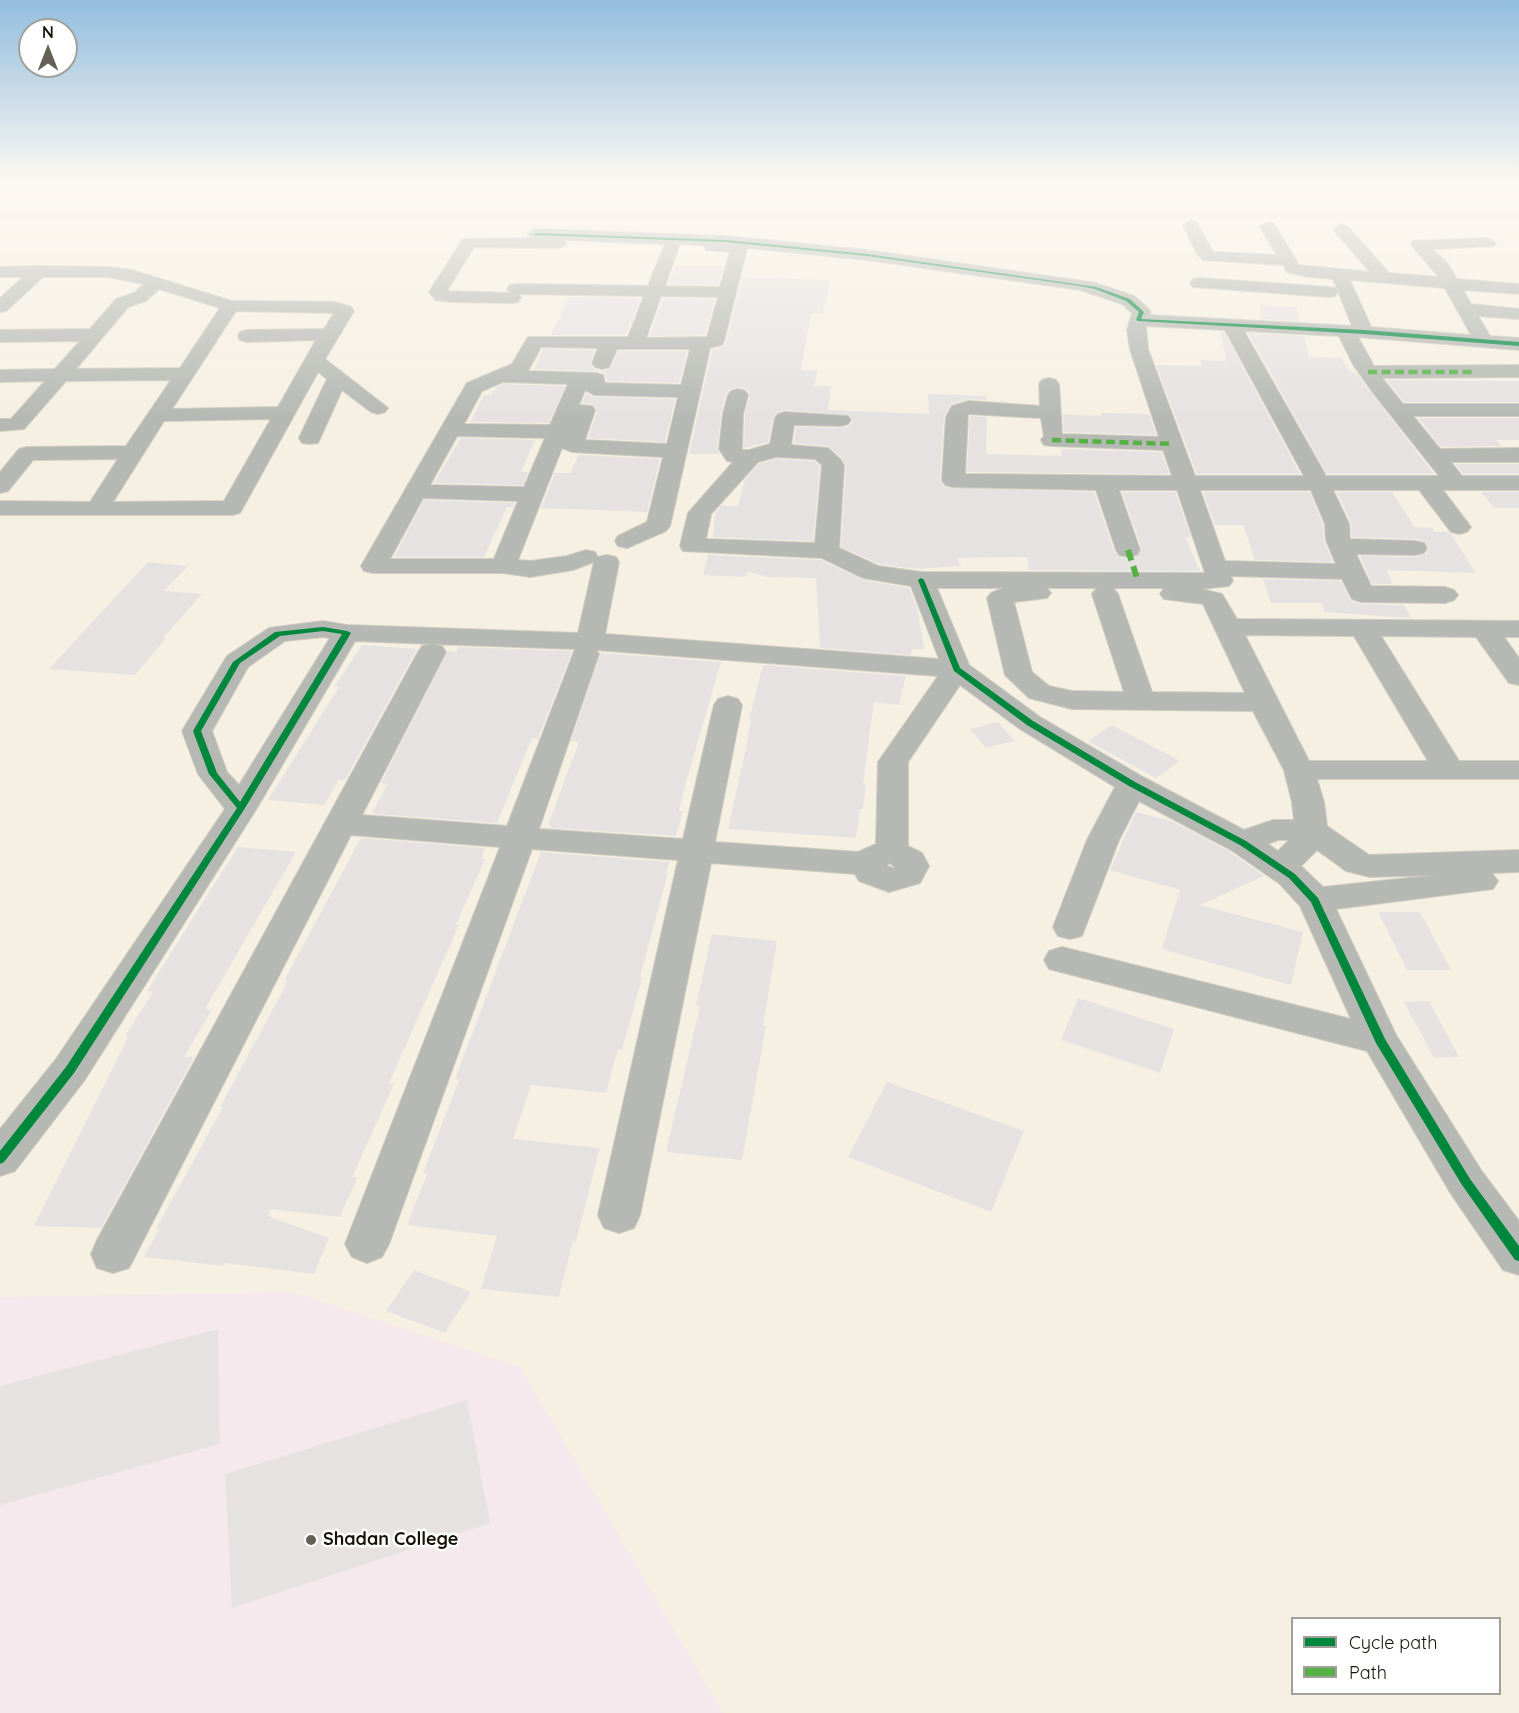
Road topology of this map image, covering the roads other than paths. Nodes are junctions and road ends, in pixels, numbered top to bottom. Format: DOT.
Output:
graph roads {
  1 [pos="459,258"];
  2 [pos="529,258"];
  3 [pos="662,258"];
  4 [pos="737,258"];
  5 [pos="888,258"];
  6 [pos="1234,258"];
  7 [pos="1366,258"];
  8 [pos="1432,258"];
  9 [pos="1288,260"];
  10 [pos="0,266"];
  11 [pos="45,268"];
  12 [pos="1466,268"];
  13 [pos="0,272"];
  14 [pos="132,275"];
  15 [pos="1446,275"];
  16 [pos="1340,276"];
  17 [pos="1384,278"];
  18 [pos="521,279"];
  19 [pos="156,282"];
  20 [pos="1198,284"];
  21 [pos="650,288"];
  22 [pos="1519,289"];
  23 [pos="728,292"];
  24 [pos="1348,293"];
  25 [pos="122,303"];
  26 [pos="231,306"];
  27 [pos="266,306"];
  28 [pos="0,307"];
  29 [pos="1464,309"];
  30 [pos="1519,314"];
  31 [pos="1138,320"];
  32 [pos="1231,324"];
  33 [pos="1355,332"];
  34 [pos="329,334"];
  35 [pos="96,335"];
  36 [pos="0,336"];
  37 [pos="211,336"];
  38 [pos="247,336"];
  39 [pos="535,341"];
  40 [pos="1484,342"];
  41 [pos="622,343"];
  42 [pos="701,344"];
  43 [pos="1515,348"];
  44 [pos="314,360"];
  45 [pos="1519,370"];
  46 [pos="1368,372"];
  47 [pos="1475,372"];
  48 [pos="184,374"];
  49 [pos="61,375"];
  50 [pos="0,376"];
  51 [pos="497,376"];
  52 [pos="337,378"];
  53 [pos="590,382"];
  54 [pos="1049,384"];
  55 [pos="1381,390"];
  56 [pos="1494,390"];
  57 [pos="688,392"];
  58 [pos="738,395"];
  59 [pos="1518,406"];
  60 [pos="378,408"];
  61 [pos="1396,411"];
  62 [pos="284,413"];
  63 [pos="1050,413"];
  64 [pos="158,415"];
  65 [pos="841,420"];
  66 [pos="8,425"];
  67 [pos="450,430"];
  68 [pos="1412,431"];
  69 [pos="1436,431"];
  70 [pos="558,432"];
  71 [pos="310,438"];
  72 [pos="1052,440"];
  73 [pos="0,444"];
  74 [pos="1173,444"];
  75 [pos="775,450"];
  76 [pos="676,451"];
  77 [pos="133,452"];
  78 [pos="0,453"];
  79 [pos="27,454"];
  80 [pos="1519,455"];
  81 [pos="1433,456"];
  82 [pos="750,457"];
  83 [pos="1054,483"];
  84 [pos="1105,483"];
  85 [pos="1187,483"];
  86 [pos="1319,483"];
  87 [pos="1426,483"];
  88 [pos="1456,483"];
  89 [pos="1519,483"];
  90 [pos="0,486"];
  91 [pos="415,491"];
  92 [pos="532,494"];
  93 [pos="0,508"];
  94 [pos="97,509"];
  95 [pos="1459,527"];
  96 [pos="692,546"];
  97 [pos="1341,546"];
  98 [pos="605,547"];
  99 [pos="1415,548"];
  100 [pos="1128,550"];
  101 [pos="827,551"];
  102 [pos="503,566"];
  103 [pos="1216,568"];
  104 [pos="687,570"];
  105 [pos="1352,572"];
  106 [pos="921,580"];
  107 [pos="1105,594"];
  108 [pos="1445,596"];
  109 [pos="1228,627"];
  110 [pos="1362,627"];
  111 [pos="1484,629"];
  112 [pos="1519,629"];
  113 [pos="347,633"];
  114 [pos="588,648"];
  115 [pos="432,652"];
  116 [pos="957,669"];
  117 [pos="1519,677"];
  118 [pos="1141,701"];
  119 [pos="728,705"];
  120 [pos="1267,709"];
  121 [pos="1024,718"];
  122 [pos="1299,770"];
  123 [pos="1449,770"];
  124 [pos="1519,770"];
  125 [pos="1132,784"];
  126 [pos="241,808"];
  127 [pos="341,824"];
  128 [pos="1311,830"];
  129 [pos="519,839"];
  130 [pos="1243,843"];
  131 [pos="697,853"];
  132 [pos="1519,861"];
  133 [pos="1280,868"];
  134 [pos="1519,877"];
  135 [pos="1315,900"];
  136 [pos="1380,1040"];
  137 [pos="0,1159"];
  138 [pos="619,1215"];
  139 [pos="367,1244"];
  140 [pos="113,1254"];
  141 [pos="1519,1256"];
  1 -- 18 [label="street"];
  2 -- 18 [label="street"];
  3 -- 21 [label="street"];
  4 -- 23 [label="street"];
  5 -- 31 [label="street"];
  6 -- 9 [label="street"];
  7 -- 17 [label="street"];
  8 -- 15 [label="street"];
  9 -- 16 [label="street"];
  10 -- 11 [label="street"];
  11 -- 13 [label="street"];
  11 -- 14 [label="street"];
  11 -- 28 [label="street"];
  12 -- 15 [label="street"];
  14 -- 19 [label="street"];
  14 -- 25 [label="street"];
  15 -- 17 [label="street"];
  15 -- 22 [label="street"];
  15 -- 29 [label="street"];
  16 -- 17 [label="street"];
  16 -- 24 [label="street"];
  18 -- 21 [label="street"];
  18 -- 21 [label="street"];
  18 -- 39 [label="street"];
  19 -- 25 [label="street"];
  19 -- 26 [label="street"];
  20 -- 24 [label="street"];
  21 -- 23 [label="street"];
  21 -- 41 [label="street"];
  23 -- 42 [label="street"];
  24 -- 33 [label="street"];
  25 -- 35 [label="street"];
  26 -- 27 [label="street"];
  26 -- 37 [label="street"];
  27 -- 34 [label="street"];
  27 -- 38 [label="street"];
  29 -- 30 [label="street"];
  29 -- 40 [label="street"];
  31 -- 32 [label="street"];
  31 -- 74 [label="street"];
  32 -- 33 [label="street"];
  32 -- 86 [label="street"];
  33 -- 40 [label="street"];
  33 -- 46 [label="street"];
  34 -- 38 [label="street"];
  34 -- 44 [label="street"];
  35 -- 36 [label="street"];
  35 -- 49 [label="street"];
  37 -- 38 [label="street"];
  37 -- 48 [label="street"];
  39 -- 41 [label="street"];
  39 -- 51 [label="street"];
  40 -- 43 [label="street"];
  41 -- 42 [label="street"];
  41 -- 53 [label="street"];
  42 -- 57 [label="street"];
  44 -- 52 [label="street"];
  44 -- 62 [label="street"];
  45 -- 47 [label="street"];
  46 -- 47 [label="street"];
  46 -- 55 [label="street"];
  47 -- 56 [label="street"];
  48 -- 49 [label="street"];
  48 -- 64 [label="street"];
  49 -- 50 [label="street"];
  49 -- 66 [label="street"];
  51 -- 53 [label="street"];
  51 -- 67 [label="street"];
  52 -- 60 [label="street"];
  52 -- 71 [label="street"];
  53 -- 57 [label="street"];
  53 -- 70 [label="street"];
  53 -- 76 [label="street"];
  54 -- 63 [label="street"];
  55 -- 56 [label="street"];
  55 -- 61 [label="street"];
  56 -- 59 [label="street"];
  57 -- 76 [label="street"];
  58 -- 82 [label="street"];
  59 -- 61 [label="street"];
  61 -- 68 [label="street"];
  62 -- 64 [label="street"];
  62 -- 94 [label="street"];
  63 -- 72 [label="street"];
  63 -- 83 [label="street"];
  64 -- 77 [label="street"];
  65 -- 75 [label="street"];
  66 -- 73 [label="street"];
  67 -- 70 [label="street"];
  67 -- 91 [label="street"];
  68 -- 69 [label="street"];
  68 -- 81 [label="street"];
  70 -- 92 [label="street"];
  72 -- 74 [label="street"];
  72 -- 83 [label="street"];
  74 -- 85 [label="street"];
  75 -- 82 [label="street"];
  75 -- 101 [label="street"];
  76 -- 98 [label="street"];
  77 -- 79 [label="street"];
  77 -- 94 [label="street"];
  78 -- 79 [label="street"];
  79 -- 90 [label="street"];
  80 -- 81 [label="street"];
  81 -- 88 [label="street"];
  82 -- 96 [label="street"];
  83 -- 84 [label="street"];
  84 -- 85 [label="street"];
  84 -- 100 [label="street"];
  85 -- 86 [label="street"];
  85 -- 103 [label="street"];
  86 -- 87 [label="street"];
  86 -- 97 [label="street"];
  87 -- 88 [label="street"];
  87 -- 95 [label="street"];
  88 -- 89 [label="street"];
  91 -- 92 [label="street"];
  91 -- 102 [label="street"];
  92 -- 102 [label="street"];
  93 -- 94 [label="street"];
  96 -- 101 [label="street"];
  96 -- 104 [label="street"];
  97 -- 99 [label="street"];
  97 -- 105 [label="street"];
  98 -- 102 [label="street"];
  98 -- 114 [label="street"];
  101 -- 106 [label="street"];
  103 -- 105 [label="street"];
  103 -- 106 [label="street"];
  105 -- 108 [label="street"];
  106 -- 116 [label="street"];
  107 -- 109 [label="street"];
  107 -- 118 [label="street"];
  107 -- 118 [label="street"];
  109 -- 110 [label="street"];
  109 -- 120 [label="street"];
  110 -- 111 [label="street"];
  110 -- 123 [label="street"];
  111 -- 112 [label="street"];
  111 -- 117 [label="street"];
  113 -- 114 [label="street"];
  113 -- 126 [label="street"];
  113 -- 126 [label="street"];
  114 -- 116 [label="street"];
  114 -- 129 [label="street"];
  115 -- 127 [label="street"];
  116 -- 121 [label="street"];
  116 -- 131 [label="street"];
  118 -- 120 [label="street"];
  119 -- 131 [label="street"];
  120 -- 121 [label="street"];
  120 -- 122 [label="street"];
  121 -- 125 [label="street"];
  122 -- 123 [label="street"];
  122 -- 128 [label="street"];
  123 -- 124 [label="street"];
  125 -- 130 [label="street"];
  125 -- 136 [label="street"];
  126 -- 137 [label="street"];
  127 -- 129 [label="street"];
  127 -- 140 [label="street"];
  128 -- 130 [label="street"];
  128 -- 132 [label="street"];
  128 -- 133 [label="street"];
  129 -- 131 [label="street"];
  129 -- 139 [label="street"];
  130 -- 133 [label="street"];
  131 -- 138 [label="street"];
  133 -- 135 [label="street"];
  134 -- 135 [label="street"];
  135 -- 136 [label="street"];
  136 -- 141 [label="street"];
}
